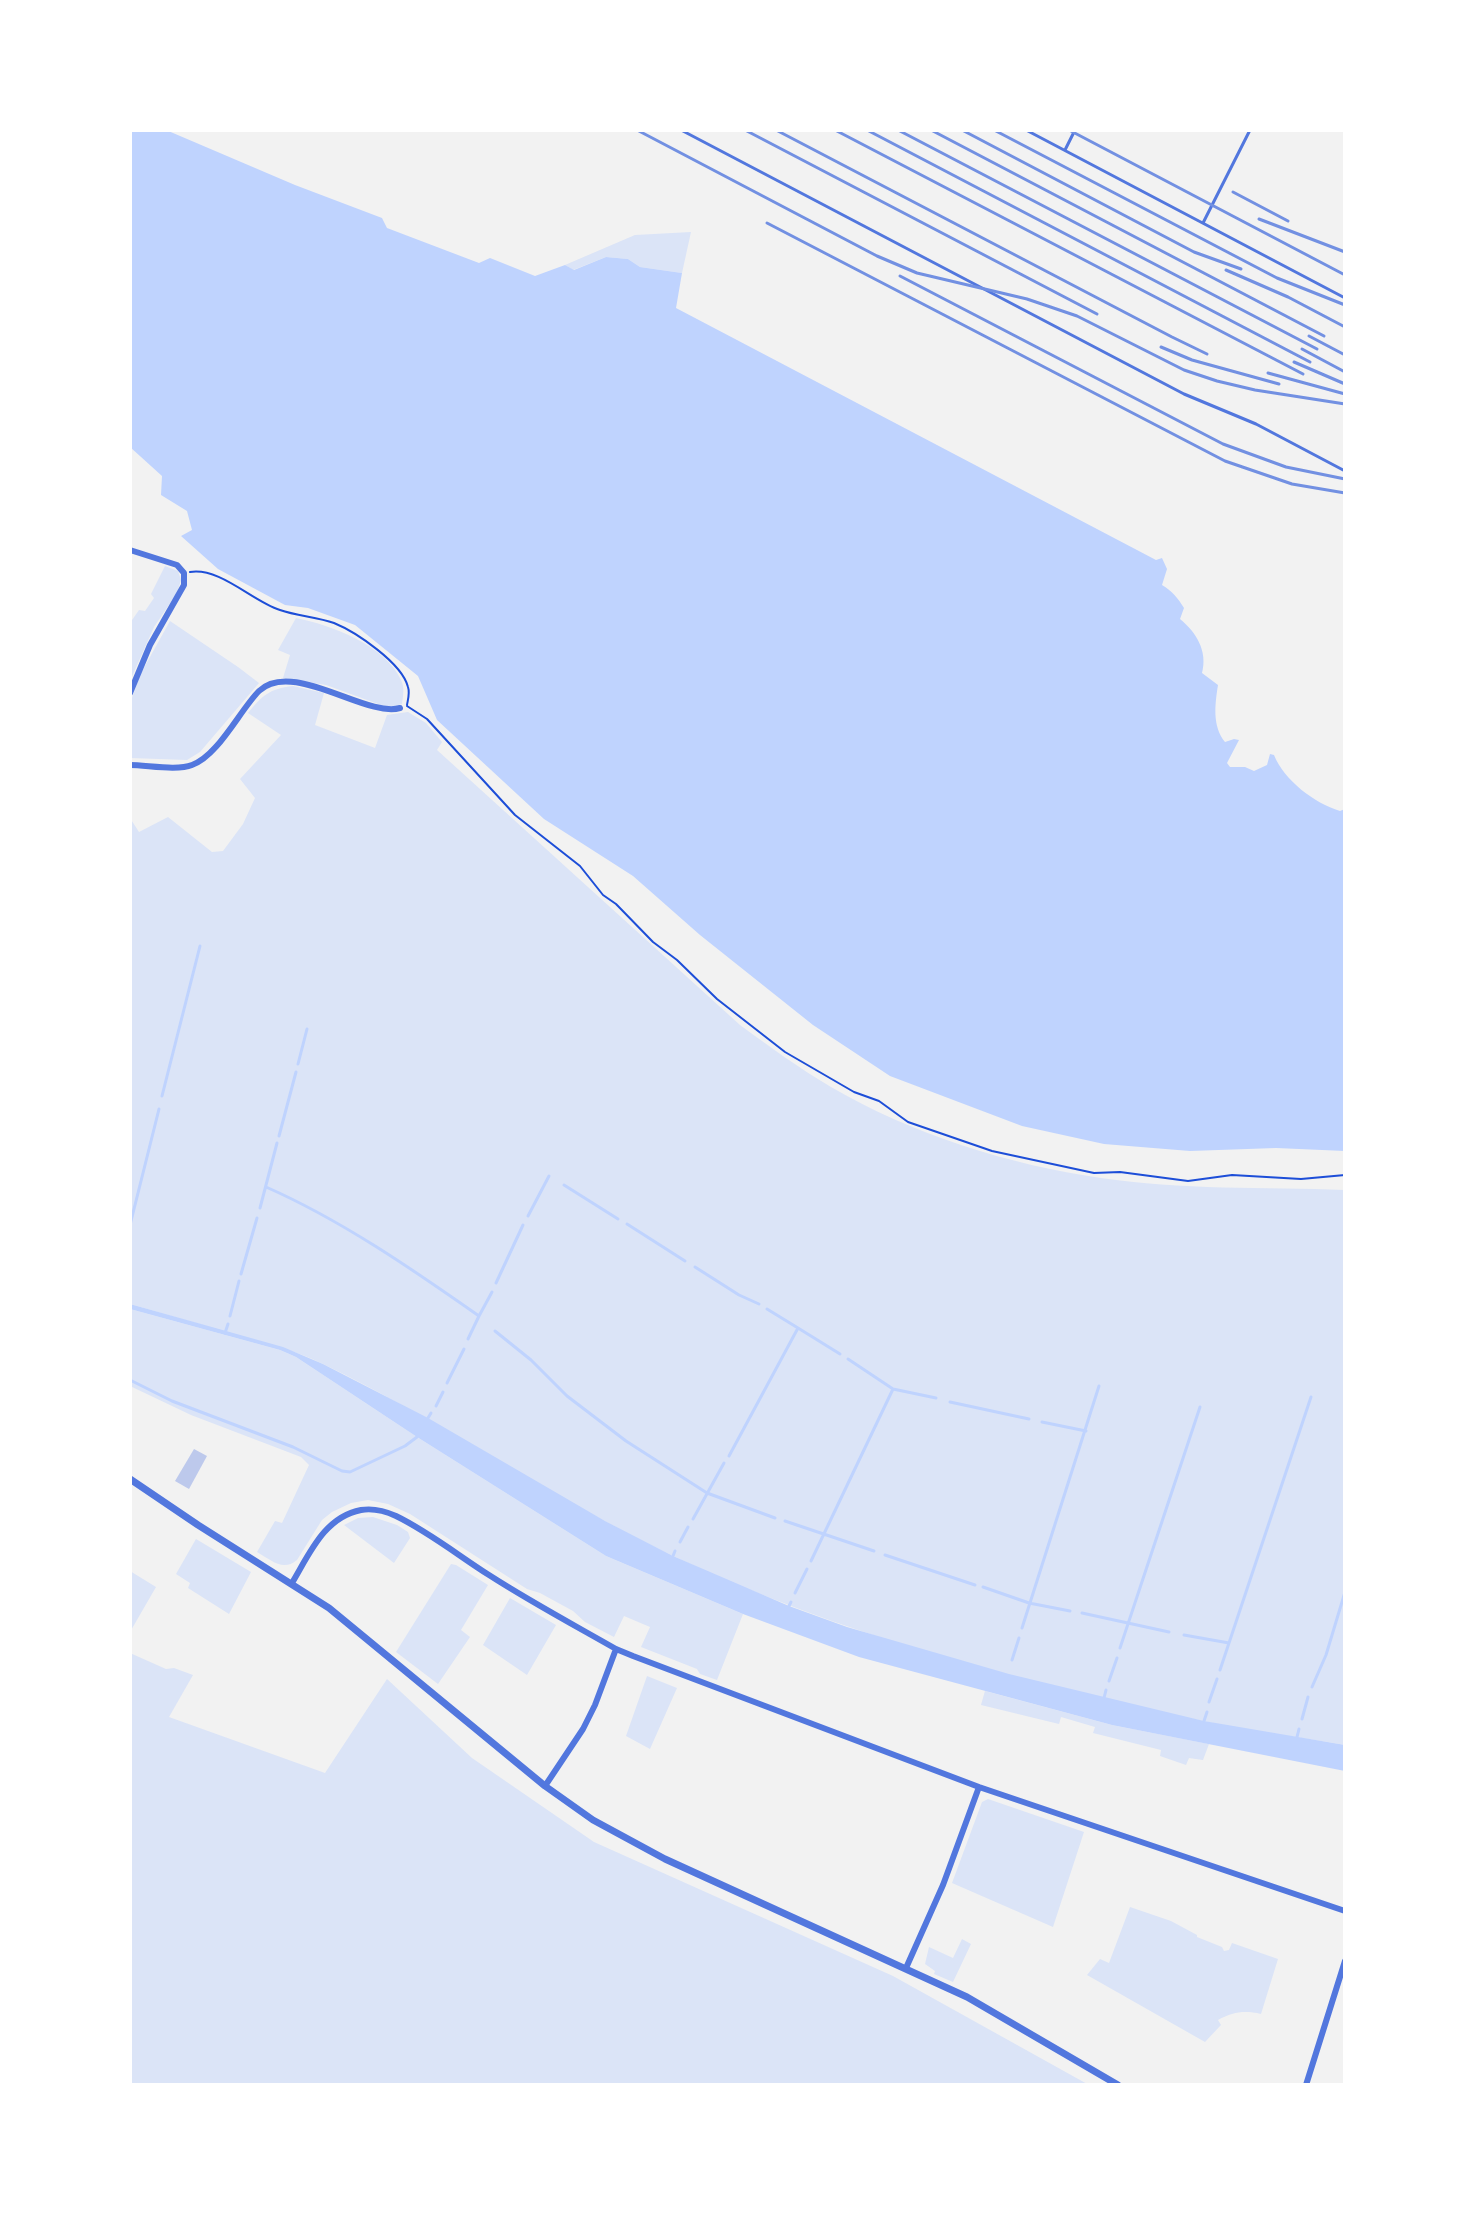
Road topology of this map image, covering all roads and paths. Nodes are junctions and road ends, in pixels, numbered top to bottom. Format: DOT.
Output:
graph roads {
  1 [pos="681,130"];
  2 [pos="1026,130"];
  3 [pos="1075,130"];
  4 [pos="1250,130"];
  5 [pos="1065,150"];
  6 [pos="1203,223"];
  7 [pos="1345,298"];
  8 [pos="1345,471"];
  9 [pos="130,550"];
  10 [pos="184,573"];
  11 [pos="130,693"];
  12 [pos="404,707"];
  13 [pos="130,765"];
  14 [pos="1345,1175"];
  15 [pos="130,1479"];
  16 [pos="292,1583"];
  17 [pos="616,1649"];
  18 [pos="545,1786"];
  19 [pos="979,1787"];
  20 [pos="1345,1911"];
  21 [pos="1345,1961"];
  22 [pos="906,1968"];
  23 [pos="1118,2085"];
  24 [pos="1306,2085"];
  1 -- 8 [label="lane"];
  2 -- 5 [label="lane"];
  3 -- 5 [label="lane"];
  4 -- 6 [label="lane"];
  5 -- 6 [label="lane"];
  6 -- 7 [label="lane"];
  9 -- 10 [label="street"];
  10 -- 11 [label="street"];
  10 -- 12 [label="path"];
  12 -- 13 [label="street"];
  12 -- 14 [label="path"];
  15 -- 16 [label="street"];
  16 -- 17 [label="street"];
  16 -- 18 [label="street"];
  17 -- 18 [label="street"];
  17 -- 19 [label="street"];
  18 -- 22 [label="street"];
  19 -- 20 [label="street"];
  19 -- 22 [label="street"];
  21 -- 24 [label="street"];
  22 -- 23 [label="street"];
}
